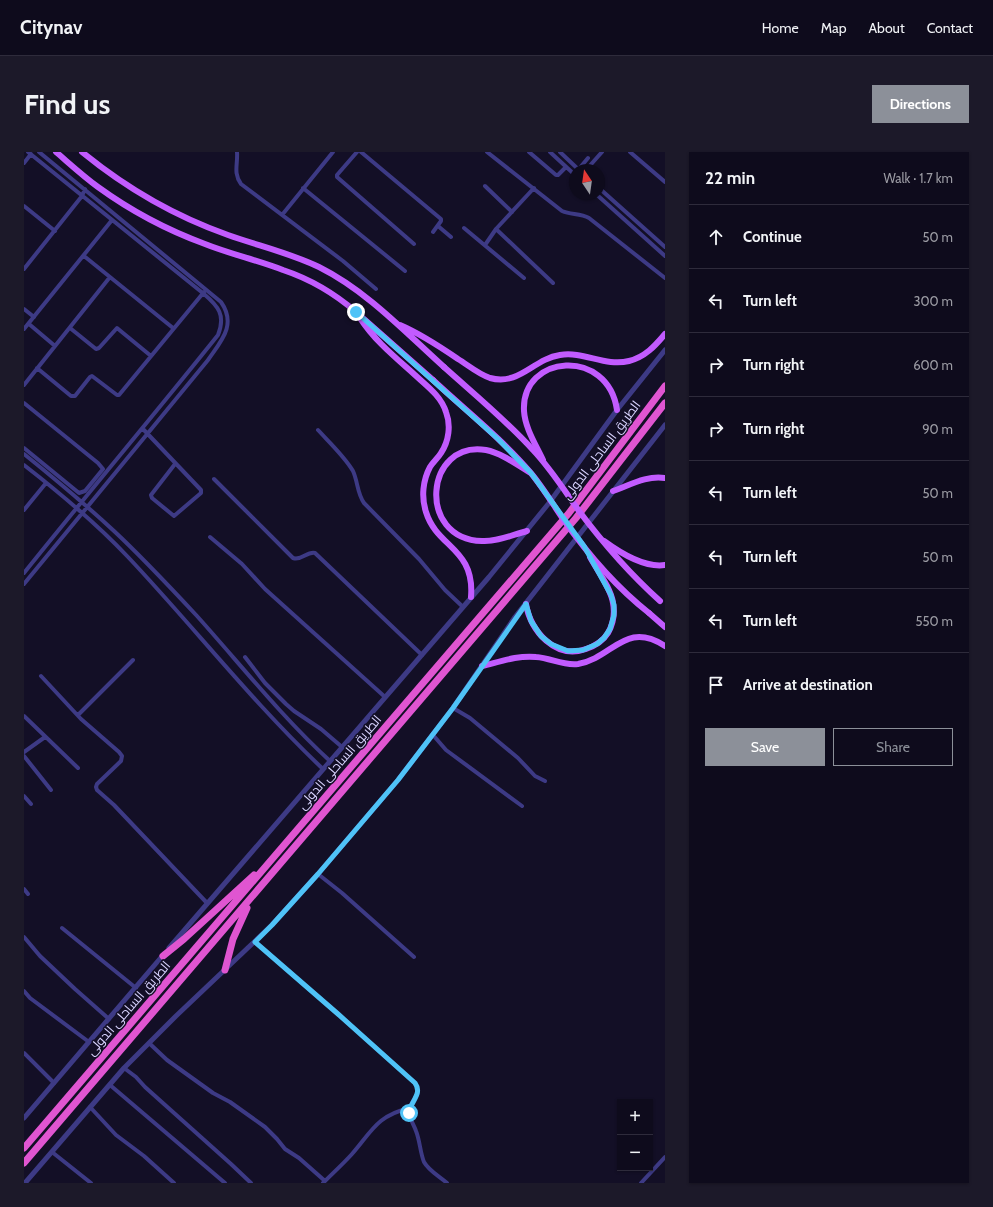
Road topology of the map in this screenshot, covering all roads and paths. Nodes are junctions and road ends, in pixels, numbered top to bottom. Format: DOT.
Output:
graph roads {
  1 [pos="39,152"];
  2 [pos="56,152"];
  3 [pos="82,152"];
  4 [pos="237,152"];
  5 [pos="333,152"];
  6 [pos="357,152"];
  7 [pos="361,152"];
  8 [pos="487,152"];
  9 [pos="529,152"];
  10 [pos="551,152"];
  11 [pos="560,152"];
  12 [pos="602,152"];
  13 [pos="630,152"];
  14 [pos="29,153"];
  15 [pos="44,156"];
  16 [pos="588,158"];
  17 [pos="40,162"];
  18 [pos="24,163"];
  19 [pos="570,164"];
  20 [pos="583,164"];
  21 [pos="591,164"];
  22 [pos="566,167"];
  23 [pos="569,168"];
  24 [pos="665,182"];
  25 [pos="485,186"];
  26 [pos="303,188"];
  27 [pos="534,188"];
  28 [pos="84,189"];
  29 [pos="605,193"];
  30 [pos="82,196"];
  31 [pos="603,200"];
  32 [pos="24,206"];
  33 [pos="512,212"];
  34 [pos="282,215"];
  35 [pos="112,220"];
  36 [pos="438,226"];
  37 [pos="464,228"];
  38 [pos="496,229"];
  39 [pos="55,231"];
  40 [pos="433,232"];
  41 [pos="451,237"];
  42 [pos="414,244"];
  43 [pos="485,245"];
  44 [pos="665,247"];
  45 [pos="84,256"];
  46 [pos="665,256"];
  47 [pos="24,269"];
  48 [pos="405,271"];
  49 [pos="110,277"];
  50 [pos="524,278"];
  51 [pos="665,278"];
  52 [pos="553,283"];
  53 [pos="207,289"];
  54 [pos="376,289"];
  55 [pos="204,294"];
  56 [pos="24,309"];
  57 [pos="356,312"];
  58 [pos="34,317"];
  59 [pos="395,323"];
  60 [pos="28,324"];
  61 [pos="70,328"];
  62 [pos="173,328"];
  63 [pos="24,329"];
  64 [pos="665,334"];
  65 [pos="55,346"];
  66 [pos="665,350"];
  67 [pos="203,355"];
  68 [pos="151,356"];
  69 [pos="208,360"];
  70 [pos="37,368"];
  71 [pos="24,385"];
  72 [pos="665,386"];
  73 [pos="24,403"];
  74 [pos="665,403"];
  75 [pos="617,410"];
  76 [pos="665,425"];
  77 [pos="142,429"];
  78 [pos="318,430"];
  79 [pos="147,433"];
  80 [pos="24,448"];
  81 [pos="24,454"];
  82 [pos="544,462"];
  83 [pos="175,464"];
  84 [pos="24,465"];
  85 [pos="531,473"];
  86 [pos="665,478"];
  87 [pos="214,479"];
  88 [pos="46,483"];
  89 [pos="95,483"];
  90 [pos="70,489"];
  91 [pos="613,491"];
  92 [pos="82,502"];
  93 [pos="87,507"];
  94 [pos="76,508"];
  95 [pos="24,510"];
  96 [pos="82,513"];
  97 [pos="526,531"];
  98 [pos="598,536"];
  99 [pos="210,537"];
  100 [pos="584,546"];
  101 [pos="134,550"];
  102 [pos="128,557"];
  103 [pos="665,565"];
  104 [pos="24,573"];
  105 [pos="24,584"];
  106 [pos="471,597"];
  107 [pos="663,602"];
  108 [pos="526,604"];
  109 [pos="463,607"];
  110 [pos="665,627"];
  111 [pos="665,646"];
  112 [pos="422,655"];
  113 [pos="245,657"];
  114 [pos="134,660"];
  115 [pos="482,666"];
  116 [pos="41,676"];
  117 [pos="385,697"];
  118 [pos="453,708"];
  119 [pos="78,715"];
  120 [pos="24,716"];
  121 [pos="301,734"];
  122 [pos="433,736"];
  123 [pos="45,737"];
  124 [pos="294,740"];
  125 [pos="342,747"];
  126 [pos="319,750"];
  127 [pos="24,752"];
  128 [pos="24,756"];
  129 [pos="312,758"];
  130 [pos="330,760"];
  131 [pos="78,768"];
  132 [pos="323,769"];
  133 [pos="545,781"];
  134 [pos="51,790"];
  135 [pos="24,796"];
  136 [pos="31,804"];
  137 [pos="522,806"];
  138 [pos="268,864"];
  139 [pos="318,874"];
  140 [pos="24,889"];
  141 [pos="28,894"];
  142 [pos="207,903"];
  143 [pos="248,903"];
  144 [pos="62,928"];
  145 [pos="24,937"];
  146 [pos="255,942"];
  147 [pos="163,956"];
  148 [pos="414,957"];
  149 [pos="225,970"];
  150 [pos="136,988"];
  151 [pos="24,991"];
  152 [pos="109,1019"];
  153 [pos="89,1042"];
  154 [pos="149,1043"];
  155 [pos="24,1053"];
  156 [pos="124,1068"];
  157 [pos="54,1083"];
  158 [pos="110,1085"];
  159 [pos="90,1107"];
  160 [pos="409,1108"];
  161 [pos="24,1118"];
  162 [pos="24,1148"];
  163 [pos="52,1152"];
  164 [pos="665,1157"];
  165 [pos="24,1163"];
  166 [pos="324,1182"];
  167 [pos="25,1183"];
  168 [pos="91,1183"];
  169 [pos="174,1183"];
  170 [pos="225,1183"];
  171 [pos="251,1183"];
  172 [pos="447,1183"];
  173 [pos="641,1183"];
  1 -- 15 [label="street"];
  2 -- 57 [label="main road"];
  3 -- 59 [label="main road"];
  4 -- 34 [label="street"];
  5 -- 26 [label="street"];
  6 -- 42 [label="street"];
  7 -- 36 [label="street"];
  8 -- 27 [label="street"];
  9 -- 22 [label="street"];
  10 -- 22 [label="street"];
  11 -- 19 [label="street"];
  12 -- 21 [label="street"];
  13 -- 24 [label="street"];
  14 -- 17 [label="street"];
  14 -- 18 [label="street"];
  15 -- 17 [label="street"];
  15 -- 28 [label="street"];
  16 -- 20 [label="street"];
  17 -- 30 [label="street"];
  22 -- 23 [label="street"];
  25 -- 33 [label="street"];
  26 -- 34 [label="street"];
  26 -- 48 [label="street"];
  27 -- 33 [label="street"];
  27 -- 51 [label="street"];
  28 -- 30 [label="street"];
  28 -- 53 [label="street"];
  29 -- 44 [label="street"];
  30 -- 35 [label="street"];
  30 -- 39 [label="street"];
  31 -- 46 [label="street"];
  32 -- 39 [label="street"];
  33 -- 38 [label="street"];
  34 -- 54 [label="street"];
  35 -- 45 [label="street"];
  35 -- 55 [label="street"];
  36 -- 40 [label="street"];
  36 -- 41 [label="street"];
  37 -- 43 [label="street"];
  38 -- 43 [label="street"];
  38 -- 52 [label="street"];
  39 -- 47 [label="street"];
  43 -- 50 [label="street"];
  45 -- 49 [label="street"];
  45 -- 58 [label="street"];
  49 -- 61 [label="street"];
  49 -- 62 [label="street"];
  53 -- 55 [label="street"];
  53 -- 69 [label="street"];
  55 -- 62 [label="street"];
  55 -- 67 [label="street"];
  56 -- 58 [label="street"];
  57 -- 85 [label="main road, bridge"];
  57 -- 106 [label="main road"];
  58 -- 60 [label="street"];
  59 -- 64 [label="main road"];
  59 -- 82 [label="main road, bridge"];
  60 -- 63 [label="street"];
  60 -- 65 [label="street"];
  61 -- 65 [label="street"];
  61 -- 68 [label="street"];
  62 -- 68 [label="street"];
  65 -- 70 [label="street"];
  66 -- 75 [label="street"];
  67 -- 69 [label="street"];
  67 -- 77 [label="street"];
  68 -- 70 [label="street"];
  69 -- 79 [label="street"];
  70 -- 71 [label="street"];
  72 -- 138 [label="highway, الطريق الساحلى الدولى"];
  73 -- 89 [label="street"];
  74 -- 143 [label="highway, الطريق الساحلى الدولى"];
  75 -- 82 [label="main road, bridge"];
  75 -- 97 [label="street"];
  76 -- 91 [label="street"];
  77 -- 79 [label="street"];
  77 -- 89 [label="street"];
  78 -- 109 [label="street"];
  79 -- 83 [label="street"];
  79 -- 93 [label="street"];
  80 -- 90 [label="street"];
  81 -- 90 [label="street"];
  82 -- 98 [label="main road, bridge"];
  83 -- 83 [label="street"];
  84 -- 88 [label="street"];
  85 -- 97 [label="main road"];
  85 -- 100 [label="main road, bridge"];
  86 -- 91 [label="main road"];
  87 -- 112 [label="street"];
  88 -- 94 [label="street"];
  88 -- 95 [label="street"];
  89 -- 90 [label="street"];
  89 -- 92 [label="street"];
  90 -- 92 [label="street"];
  91 -- 108 [label="street"];
  92 -- 93 [label="street"];
  92 -- 94 [label="street"];
  93 -- 96 [label="street"];
  93 -- 101 [label="street"];
  94 -- 96 [label="street"];
  94 -- 104 [label="street"];
  96 -- 102 [label="street"];
  96 -- 105 [label="street"];
  97 -- 106 [label="street"];
  98 -- 103 [label="main road, bridge"];
  98 -- 107 [label="main road, bridge"];
  99 -- 117 [label="street"];
  100 -- 108 [label="main road, bridge"];
  100 -- 110 [label="main road, bridge"];
  101 -- 102 [label="street"];
  101 -- 121 [label="street"];
  102 -- 124 [label="street"];
  106 -- 109 [label="street"];
  108 -- 115 [label="street"];
  109 -- 112 [label="street"];
  111 -- 115 [label="main road"];
  112 -- 117 [label="street"];
  113 -- 125 [label="street"];
  114 -- 119 [label="street"];
  115 -- 118 [label="street"];
  116 -- 119 [label="street"];
  117 -- 125 [label="street"];
  118 -- 122 [label="street"];
  118 -- 133 [label="street"];
  119 -- 142 [label="street"];
  120 -- 123 [label="street"];
  121 -- 124 [label="street"];
  121 -- 126 [label="street"];
  122 -- 137 [label="street"];
  122 -- 139 [label="street"];
  123 -- 127 [label="street"];
  123 -- 131 [label="street"];
  124 -- 129 [label="street"];
  125 -- 130 [label="street"];
  126 -- 129 [label="street"];
  126 -- 130 [label="street"];
  128 -- 134 [label="street"];
  129 -- 132 [label="street"];
  130 -- 132 [label="street"];
  132 -- 142 [label="street"];
  135 -- 136 [label="street"];
  138 -- 147 [label="highway"];
  138 -- 162 [label="highway, الطريق الساحلى الدولى"];
  139 -- 146 [label="street"];
  139 -- 148 [label="street"];
  140 -- 141 [label="street"];
  142 -- 147 [label="street"];
  143 -- 149 [label="highway"];
  143 -- 165 [label="highway, الطريق الساحلى الدولى"];
  144 -- 150 [label="street"];
  145 -- 152 [label="street"];
  146 -- 149 [label="street"];
  146 -- 160 [label="street"];
  147 -- 150 [label="street"];
  149 -- 154 [label="street"];
  150 -- 152 [label="street"];
  151 -- 153 [label="street"];
  152 -- 153 [label="street"];
  153 -- 157 [label="street"];
  154 -- 156 [label="street"];
  154 -- 166 [label="street"];
  155 -- 157 [label="street"];
  156 -- 158 [label="street"];
  156 -- 171 [label="street"];
  157 -- 161 [label="street"];
  158 -- 159 [label="street"];
  158 -- 170 [label="street"];
  159 -- 163 [label="street"];
  159 -- 169 [label="street"];
  160 -- 166 [label="street"];
  160 -- 172 [label="street"];
  163 -- 167 [label="street"];
  163 -- 168 [label="street"];
  164 -- 173 [label="street"];
}
